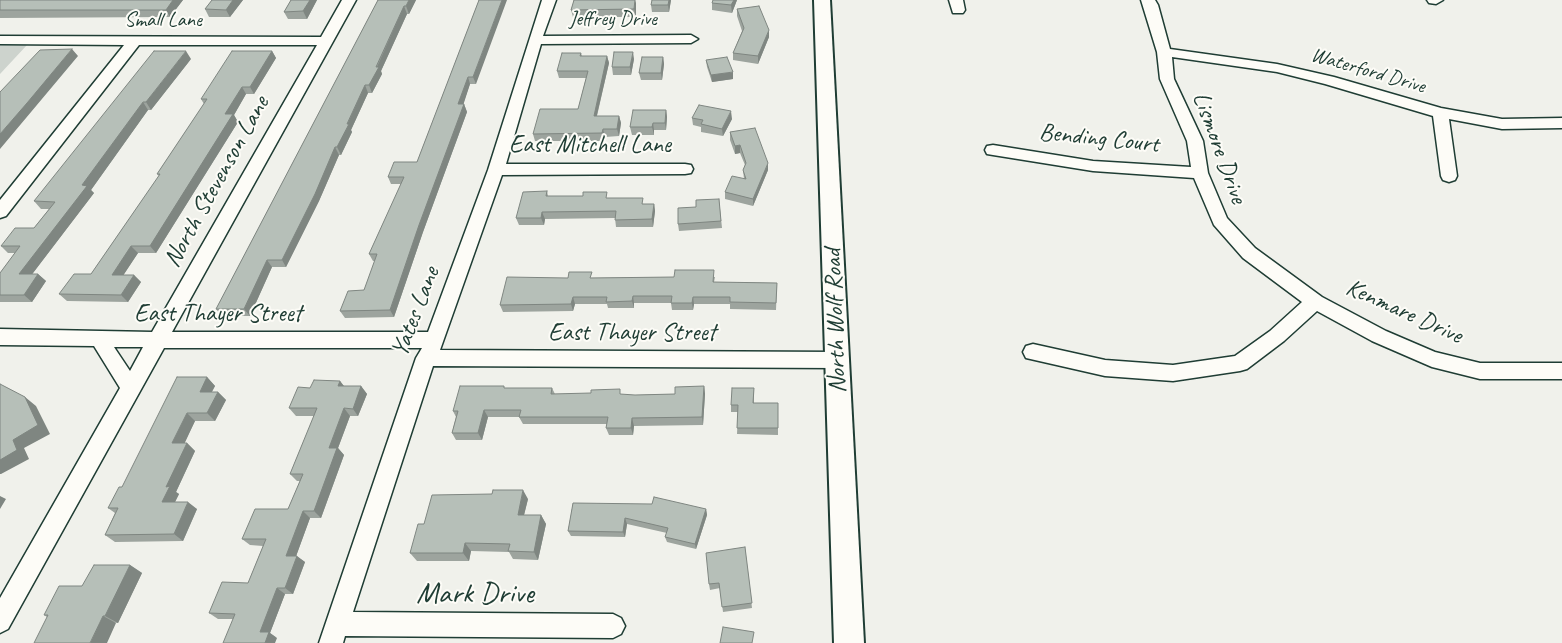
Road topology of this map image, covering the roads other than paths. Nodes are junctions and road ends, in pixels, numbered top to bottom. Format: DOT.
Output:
graph roads {
  1 [pos="349,0"];
  2 [pos="549,0"];
  3 [pos="822,0"];
  4 [pos="1148,0"];
  5 [pos="691,39"];
  6 [pos="0,40"];
  7 [pos="135,40"];
  8 [pos="534,40"];
  9 [pos="326,41"];
  10 [pos="1164,52"];
  11 [pos="1440,113"];
  12 [pos="1562,123"];
  13 [pos="993,150"];
  14 [pos="685,169"];
  15 [pos="496,170"];
  16 [pos="1200,173"];
  17 [pos="1449,176"];
  18 [pos="0,212"];
  19 [pos="1315,302"];
  20 [pos="0,337"];
  21 [pos="99,339"];
  22 [pos="158,340"];
  23 [pos="435,340"];
  24 [pos="1034,352"];
  25 [pos="426,358"];
  26 [pos="838,360"];
  27 [pos="1562,371"];
  28 [pos="131,389"];
  29 [pos="0,622"];
  30 [pos="613,626"];
  31 [pos="334,634"];
  32 [pos="850,643"];
  1 -- 9 [label="street, North Stevenson Lane"];
  2 -- 8 [label="street, Yates Lane"];
  3 -- 26 [label="main road, North Wolf Road"];
  4 -- 10 [label="street, Lismore Drive"];
  5 -- 8 [label="street, Jeffrey Drive"];
  6 -- 7 [label="street, Small Lane"];
  7 -- 9 [label="street, Small Lane"];
  7 -- 18 [label="street"];
  8 -- 15 [label="street, Yates Lane"];
  9 -- 22 [label="street, North Stevenson Lane"];
  10 -- 11 [label="street, Waterford Drive"];
  10 -- 16 [label="street, Lismore Drive"];
  11 -- 12 [label="street, Waterford Drive"];
  11 -- 17 [label="street"];
  13 -- 16 [label="street, Bending Court"];
  14 -- 15 [label="street, East Mitchell Lane"];
  15 -- 23 [label="street, Yates Lane"];
  16 -- 19 [label="street, Lismore Drive"];
  19 -- 24 [label="street"];
  19 -- 27 [label="street, Kenmare Drive"];
  20 -- 21 [label="street, East Thayer Street"];
  21 -- 22 [label="street, East Thayer Street"];
  21 -- 28 [label="street"];
  22 -- 23 [label="street, East Thayer Street"];
  22 -- 28 [label="street, North Stevenson Lane"];
  23 -- 25 [label="street, Yates Lane"];
  25 -- 26 [label="street, East Thayer Street"];
  25 -- 31 [label="street, Yates Lane"];
  26 -- 32 [label="main road, North Wolf Road"];
  28 -- 29 [label="street, North Stevenson Lane"];
  30 -- 31 [label="street, Mark Drive"];
}
